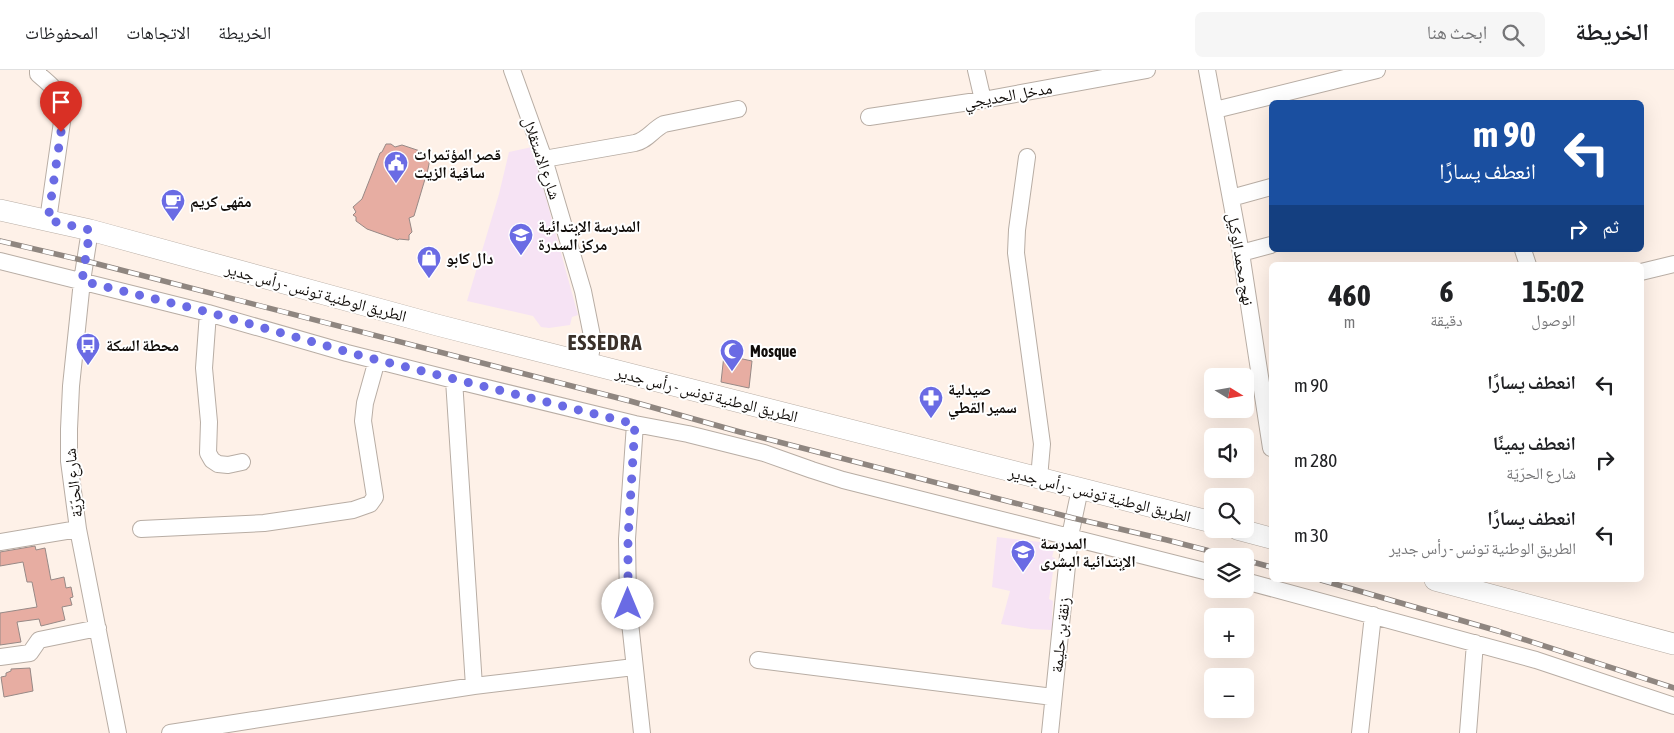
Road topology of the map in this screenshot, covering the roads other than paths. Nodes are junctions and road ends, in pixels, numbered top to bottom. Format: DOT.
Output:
graph roads {
  1 [pos="38,70"];
  2 [pos="512,70"];
  3 [pos="976,70"];
  4 [pos="1147,70"];
  5 [pos="1207,70"];
  6 [pos="1377,70"];
  7 [pos="983,100"];
  8 [pos="738,109"];
  9 [pos="1215,110"];
  10 [pos="869,117"];
  11 [pos="1027,157"];
  12 [pos="544,159"];
  13 [pos="1269,188"];
  14 [pos="1231,198"];
  15 [pos="0,210"];
  16 [pos="48,220"];
  17 [pos="90,230"];
  18 [pos="1269,246"];
  19 [pos="1241,253"];
  20 [pos="0,260"];
  21 [pos="1674,264"];
  22 [pos="1644,271"];
  23 [pos="82,281"];
  24 [pos="208,312"];
  25 [pos="376,360"];
  26 [pos="589,364"];
  27 [pos="454,380"];
  28 [pos="635,424"];
  29 [pos="1269,435"];
  30 [pos="242,462"];
  31 [pos="1039,478"];
  32 [pos="1080,489"];
  33 [pos="1204,520"];
  34 [pos="78,529"];
  35 [pos="141,529"];
  36 [pos="1254,532"];
  37 [pos="1269,535"];
  38 [pos="1070,536"];
  39 [pos="0,542"];
  40 [pos="1204,571"];
  41 [pos="1442,582"];
  42 [pos="1254,584"];
  43 [pos="1373,615"];
  44 [pos="98,628"];
  45 [pos="1475,643"];
  46 [pos="1674,644"];
  47 [pos="0,657"];
  48 [pos="758,660"];
  49 [pos="634,666"];
  50 [pos="474,686"];
  51 [pos="1053,697"];
  52 [pos="1674,706"];
  53 [pos="118,733"];
  54 [pos="170,733"];
  55 [pos="642,733"];
  56 [pos="1050,733"];
  57 [pos="1360,733"];
  58 [pos="1468,733"];
  1 -- 16 [label="street"];
  2 -- 12 [label="street, شارع الاستقلال"];
  3 -- 7 [label="street"];
  4 -- 7 [label="street, مدخل الحديجي"];
  5 -- 9 [label="street, نهج محمد الوكيل"];
  6 -- 9 [label="street"];
  7 -- 10 [label="street, مدخل الحديجي"];
  8 -- 12 [label="street"];
  9 -- 14 [label="street, نهج محمد الوكيل"];
  11 -- 31 [label="street"];
  12 -- 26 [label="street, شارع الاستقلال"];
  13 -- 14 [label="street"];
  14 -- 19 [label="street, نهج محمد الوكيل"];
  15 -- 16 [label="main road, الطريق الوطنية تونس - رأس جدير"];
  16 -- 17 [label="main road, الطريق الوطنية تونس - رأس جدير"];
  17 -- 23 [label="street, شارع الحرّيّة"];
  17 -- 26 [label="main road, الطريق الوطنية تونس - رأس جدير"];
  18 -- 19 [label="street"];
  19 -- 29 [label="street, نهج محمد الوكيل"];
  20 -- 23 [label="street"];
  21 -- 22 [label="street"];
  23 -- 24 [label="street"];
  23 -- 34 [label="street, شارع الحرّيّة"];
  24 -- 25 [label="street"];
  24 -- 30 [label="street"];
  25 -- 27 [label="street"];
  25 -- 35 [label="street"];
  26 -- 31 [label="main road, الطريق الوطنية تونس - رأس جدير"];
  27 -- 28 [label="street"];
  27 -- 50 [label="street"];
  28 -- 38 [label="street"];
  28 -- 49 [label="street"];
  31 -- 32 [label="main road, الطريق الوطنية تونس - رأس جدير"];
  32 -- 33 [label="main road, الطريق الوطنية تونس - رأس جدير"];
  32 -- 38 [label="street, زنقة بن حليمة"];
  34 -- 39 [label="street"];
  34 -- 44 [label="street, شارع الحرّيّة"];
  36 -- 37 [label="main road"];
  38 -- 40 [label="street"];
  38 -- 51 [label="street, زنقة بن حليمة"];
  41 -- 46 [label="main road"];
  42 -- 43 [label="street"];
  43 -- 45 [label="street"];
  43 -- 57 [label="street"];
  44 -- 47 [label="street"];
  44 -- 53 [label="street, شارع الحرّيّة"];
  45 -- 52 [label="street"];
  45 -- 58 [label="street"];
  48 -- 51 [label="street"];
  49 -- 50 [label="street"];
  49 -- 55 [label="street"];
  50 -- 54 [label="street"];
  51 -- 56 [label="street, زنقة بن حليمة"];
}
